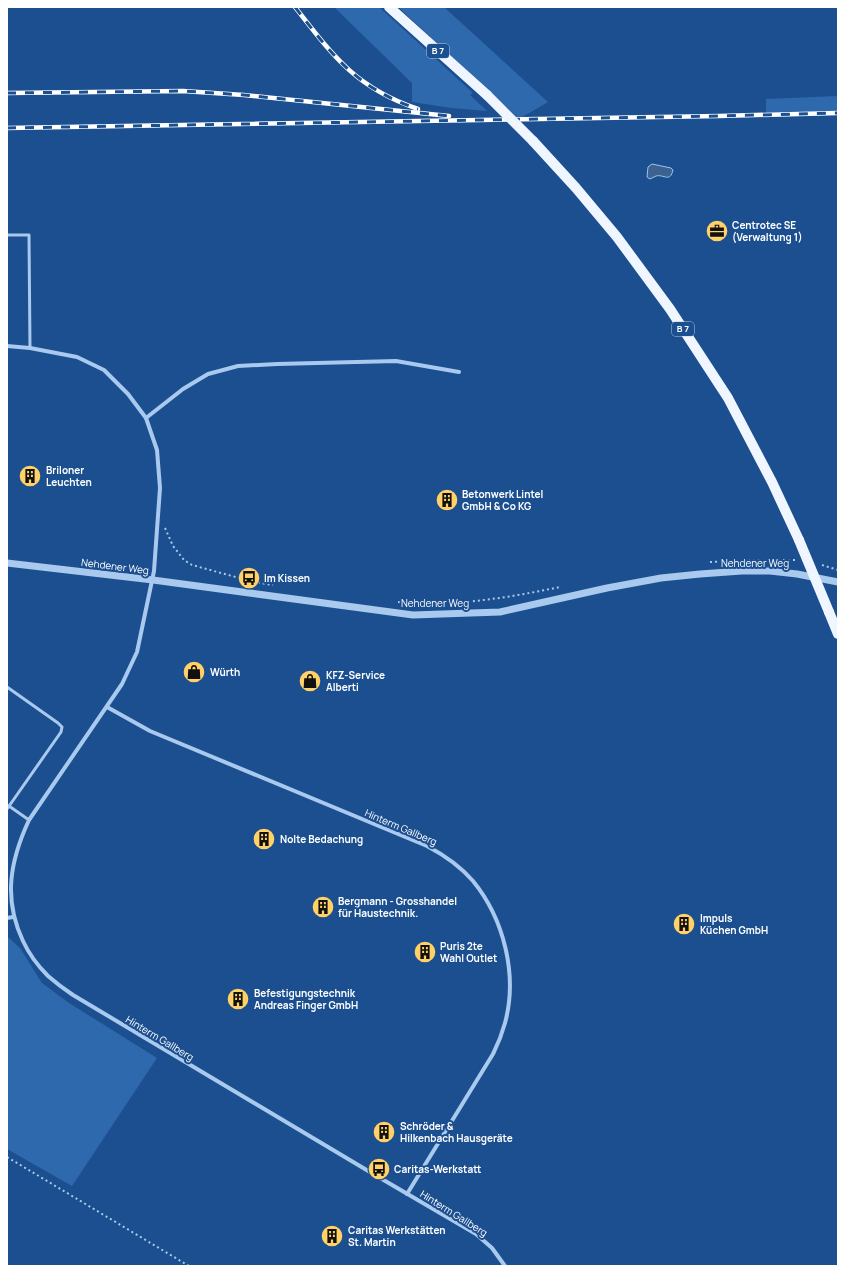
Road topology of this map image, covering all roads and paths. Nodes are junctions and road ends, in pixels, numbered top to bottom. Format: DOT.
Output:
graph roads {
  1 [pos="389,7"];
  2 [pos="7,235"];
  3 [pos="7,346"];
  4 [pos="30,348"];
  5 [pos="459,372"];
  6 [pos="146,418"];
  7 [pos="159,518"];
  8 [pos="746,560"];
  9 [pos="798,560"];
  10 [pos="739,561"];
  11 [pos="710,562"];
  12 [pos="7,563"];
  13 [pos="821,565"];
  14 [pos="838,570"];
  15 [pos="153,580"];
  16 [pos="838,582"];
  17 [pos="278,586"];
  18 [pos="563,587"];
  19 [pos="396,602"];
  20 [pos="838,634"];
  21 [pos="7,688"];
  22 [pos="107,707"];
  23 [pos="8,808"];
  24 [pos="30,820"];
  25 [pos="13,917"];
  26 [pos="7,918"];
  27 [pos="7,1157"];
  28 [pos="407,1194"];
  29 [pos="189,1266"];
  30 [pos="505,1266"];
  1 -- 20 [label="main road, B 7, bridge"];
  2 -- 4 [label="lane"];
  3 -- 4 [label="street"];
  4 -- 6 [label="street"];
  5 -- 6 [label="street"];
  6 -- 7 [label="street"];
  7 -- 15 [label="street"];
  7 -- 17 [label="path"];
  8 -- 9 [label="path"];
  10 -- 11 [label="path"];
  12 -- 15 [label="street, Nehdener Weg"];
  13 -- 14 [label="path"];
  15 -- 16 [label="street, Nehdener Weg"];
  15 -- 22 [label="street, Hinterm Gallberg"];
  18 -- 19 [label="path"];
  21 -- 23 [label="lane"];
  22 -- 24 [label="street, Hinterm Gallberg"];
  22 -- 28 [label="street, Hinterm Gallberg"];
  23 -- 24 [label="lane"];
  24 -- 25 [label="street, Hinterm Gallberg"];
  25 -- 26 [label="street"];
  25 -- 28 [label="street, Hinterm Gallberg"];
  27 -- 29 [label="path"];
  28 -- 30 [label="street, Hinterm Gallberg"];
}
